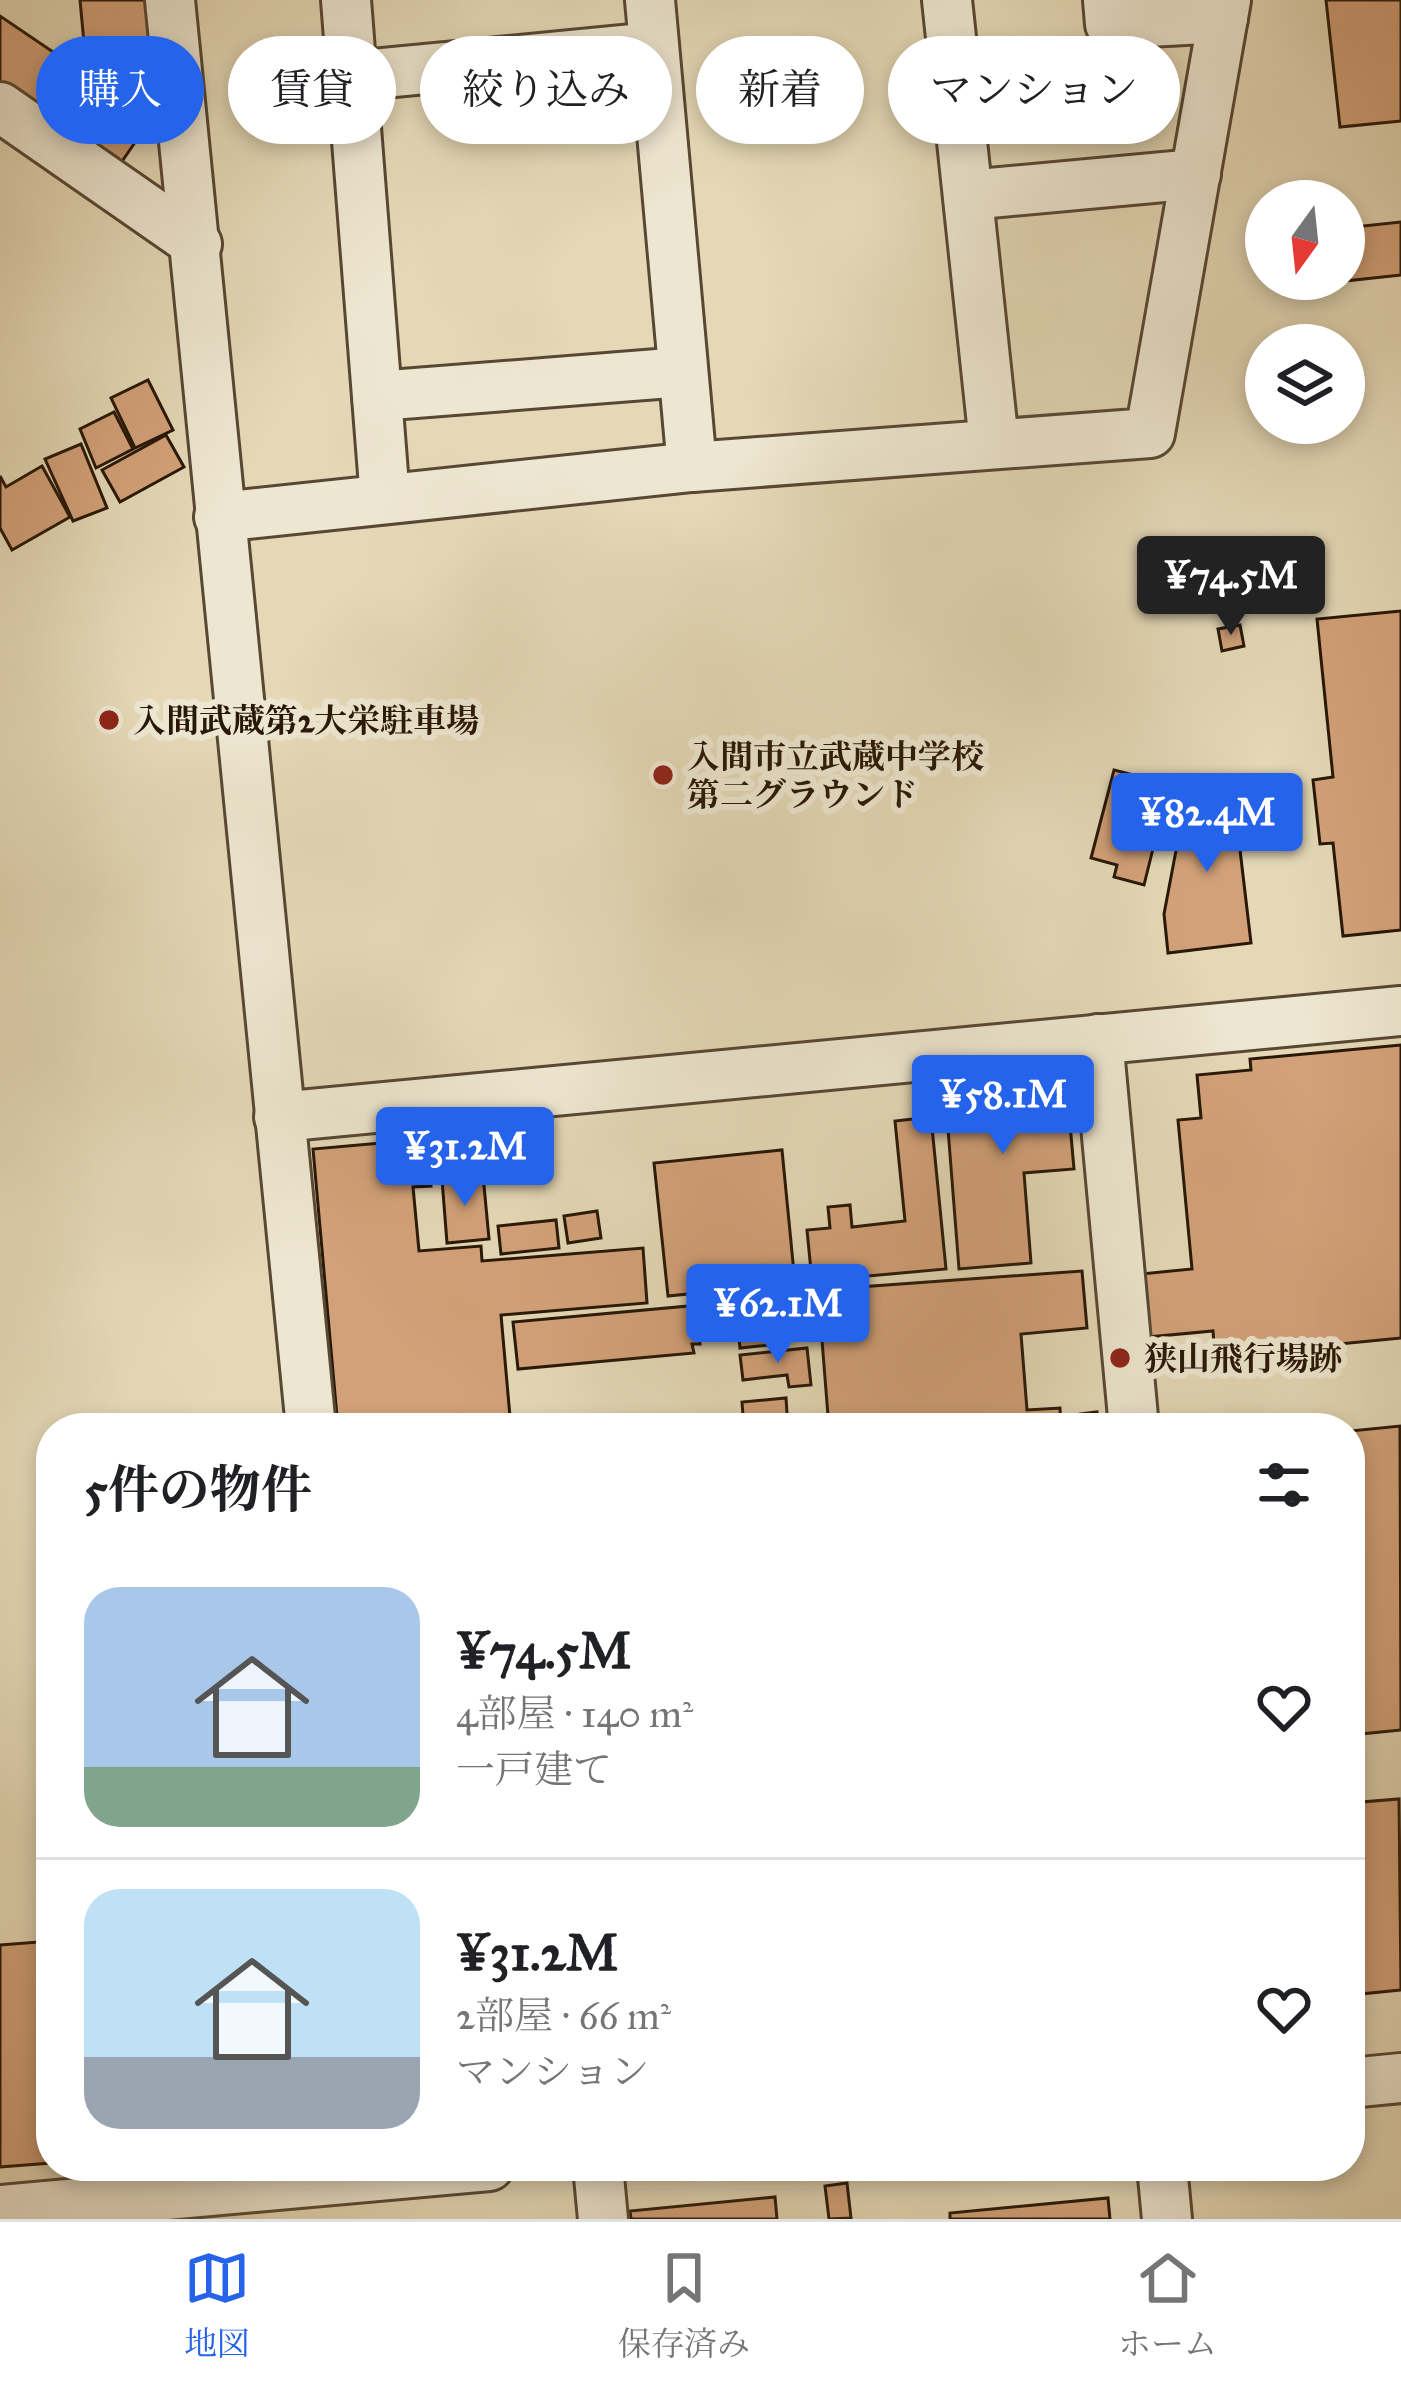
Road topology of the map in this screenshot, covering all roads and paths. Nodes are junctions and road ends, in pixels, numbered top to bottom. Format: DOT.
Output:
graph roads {
  1 [pos="170,0"];
  2 [pos="346,0"];
  3 [pos="947,0"];
  4 [pos="1108,0"];
  5 [pos="1224,9"];
  6 [pos="652,24"];
  7 [pos="349,36"];
  8 [pos="396,68"];
  9 [pos="0,106"];
  10 [pos="357,144"];
  11 [pos="1196,173"];
  12 [pos="968,195"];
  13 [pos="197,244"];
  14 [pos="683,372"];
  15 [pos="377,396"];
  16 [pos="994,443"];
  17 [pos="692,467"];
  18 [pos="385,500"];
  19 [pos="218,517"];
  20 [pos="1401,1011"];
  21 [pos="1098,1040"];
  22 [pos="279,1117"];
  23 [pos="309,1413"];
  24 [pos="1133,1413"];
  25 [pos="1401,2078"];
  26 [pos="1365,2082"];
  27 [pos="599,2181"];
  28 [pos="1163,2181"];
  29 [pos="388,2187"];
  30 [pos="0,2210"];
  31 [pos="603,2219"];
  32 [pos="1166,2219"];
  1 -- 13 [label="street"];
  2 -- 7 [label="street"];
  3 -- 12 [label="street"];
  4 -- 5 [label="street"];
  5 -- 11 [label="street"];
  6 -- 8 [label="street"];
  6 -- 14 [label="street"];
  9 -- 13 [label="street"];
  10 -- 15 [label="street"];
  11 -- 12 [label="street"];
  11 -- 16 [label="street"];
  12 -- 16 [label="street"];
  13 -- 19 [label="street"];
  14 -- 15 [label="street"];
  14 -- 17 [label="street"];
  15 -- 18 [label="street"];
  16 -- 17 [label="street"];
  17 -- 18 [label="street"];
  18 -- 19 [label="street"];
  19 -- 22 [label="street"];
  20 -- 21 [label="street"];
  21 -- 22 [label="street"];
  21 -- 24 [label="street"];
  22 -- 23 [label="street"];
  25 -- 26 [label="street"];
  27 -- 31 [label="street"];
  28 -- 32 [label="street"];
  29 -- 30 [label="street"];
}
